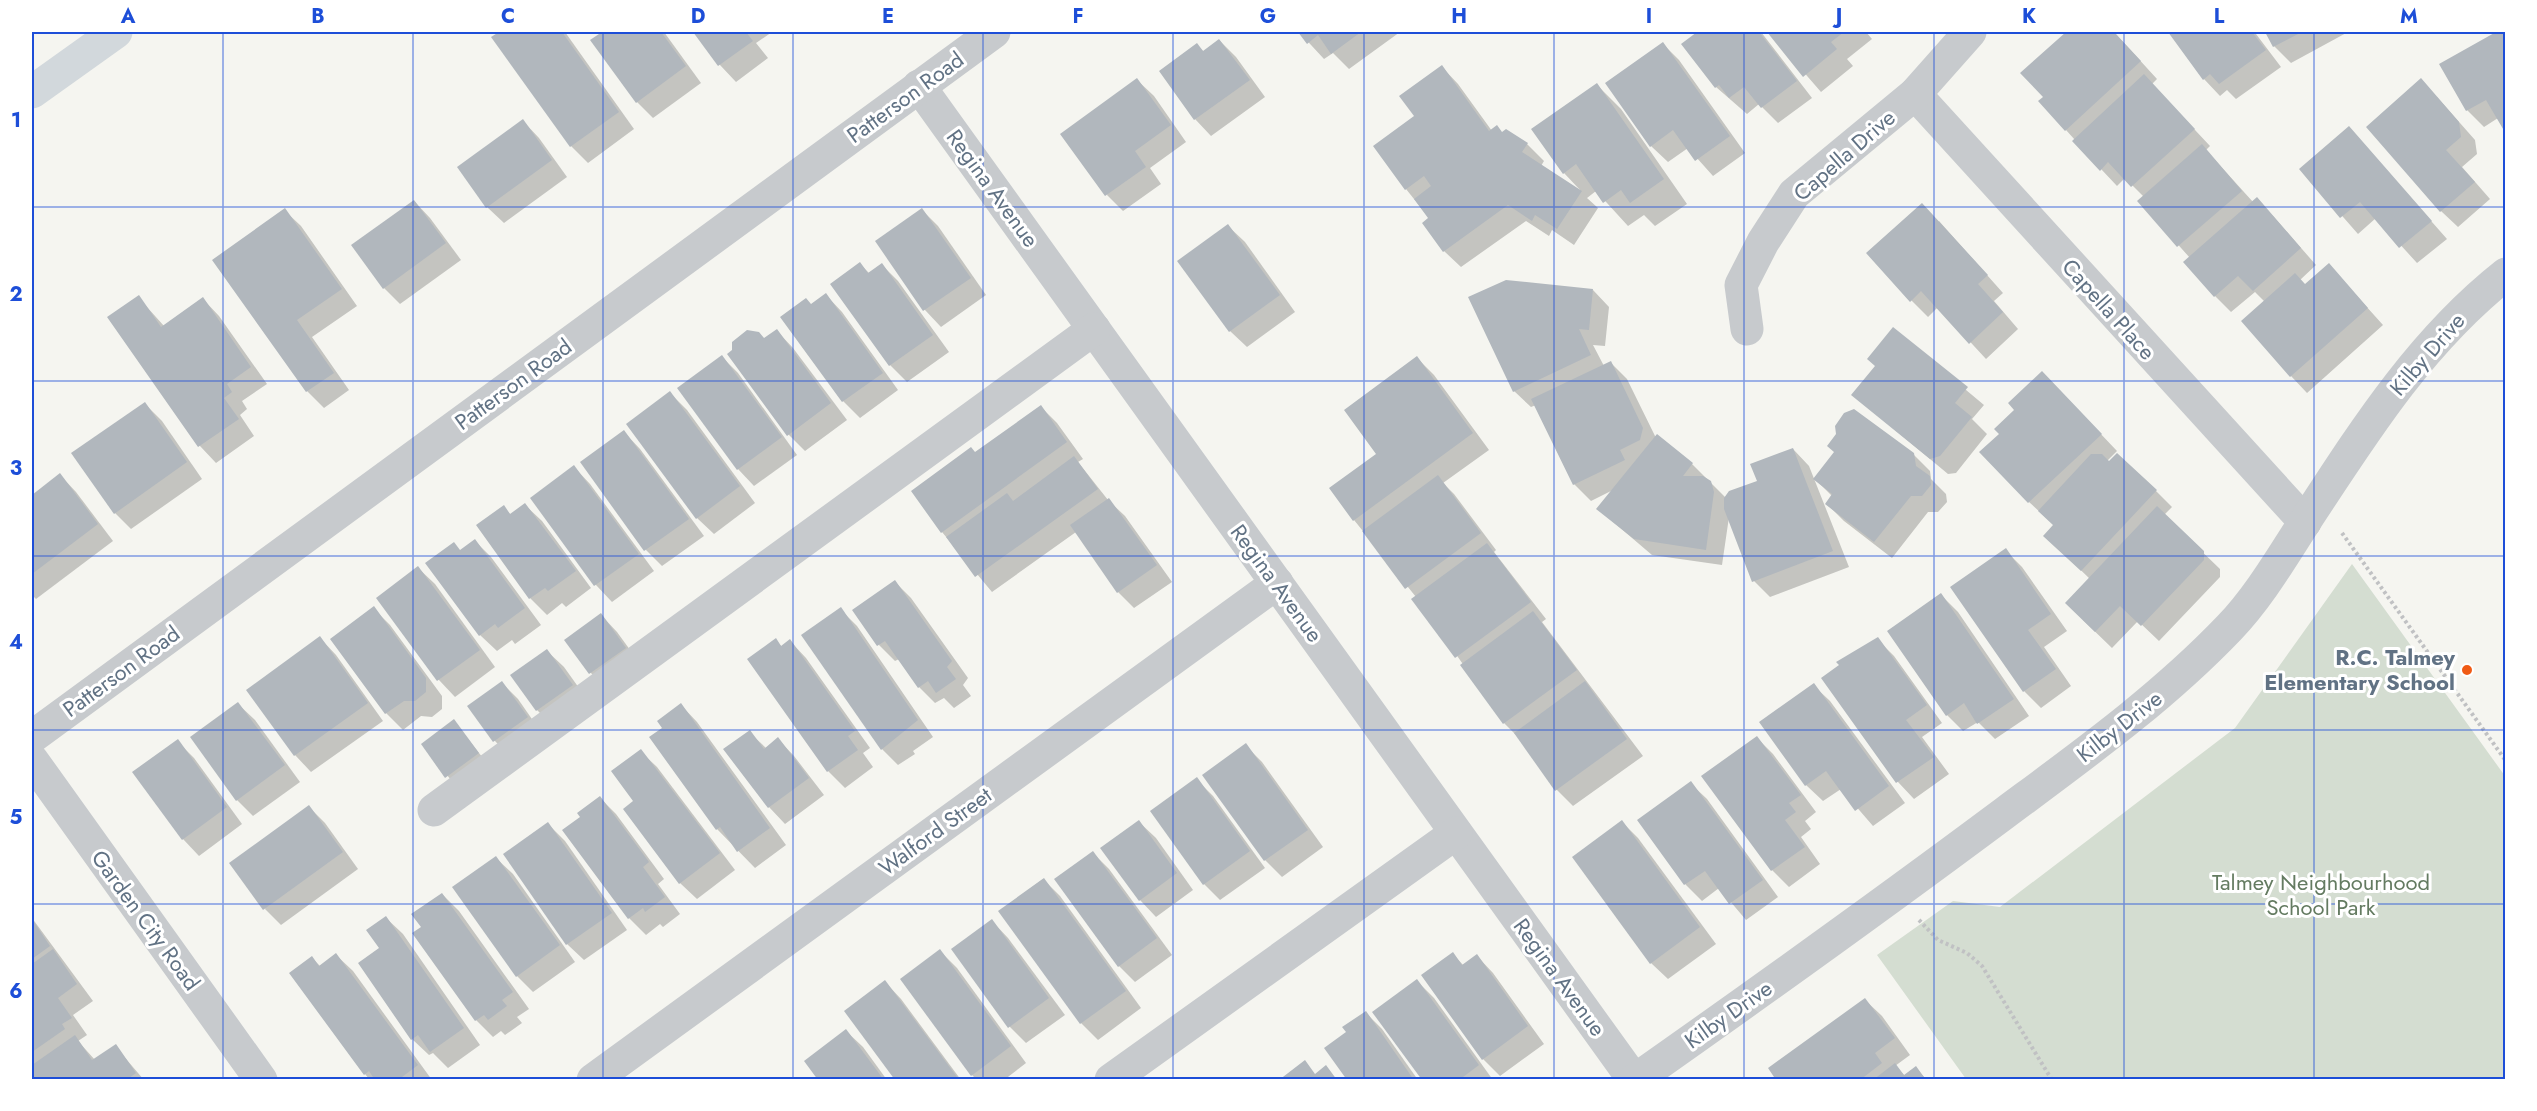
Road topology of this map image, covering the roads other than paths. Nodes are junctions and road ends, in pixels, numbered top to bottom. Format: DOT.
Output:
graph roads {
  1 [pos="116,32"];
  2 [pos="994,32"];
  3 [pos="1970,32"];
  4 [pos="919,86"];
  5 [pos="32,92"];
  6 [pos="1915,94"];
  7 [pos="2505,274"];
  8 [pos="1094,329"];
  9 [pos="1747,329"];
  10 [pos="2305,522"];
  11 [pos="1277,583"];
  12 [pos="32,737"];
  13 [pos="32,760"];
  14 [pos="434,810"];
  15 [pos="1456,833"];
  16 [pos="261,1080"];
  17 [pos="593,1080"];
  18 [pos="1111,1080"];
  19 [pos="1635,1080"];
  1 -- 5 [label="main road"];
  2 -- 4 [label="street, Patterson Road"];
  3 -- 6 [label="street, Capella Drive"];
  4 -- 8 [label="street, Regina Avenue"];
  4 -- 12 [label="street, Patterson Road"];
  6 -- 9 [label="street, Capella Drive"];
  6 -- 10 [label="street, Capella Place"];
  7 -- 10 [label="street, Kilby Drive"];
  8 -- 11 [label="street, Regina Avenue"];
  8 -- 14 [label="street"];
  10 -- 19 [label="street, Kilby Drive"];
  11 -- 15 [label="street, Regina Avenue"];
  11 -- 17 [label="street, Walford Street"];
  13 -- 16 [label="street, Garden City Road"];
  15 -- 18 [label="street"];
  15 -- 19 [label="street, Regina Avenue"];
}
